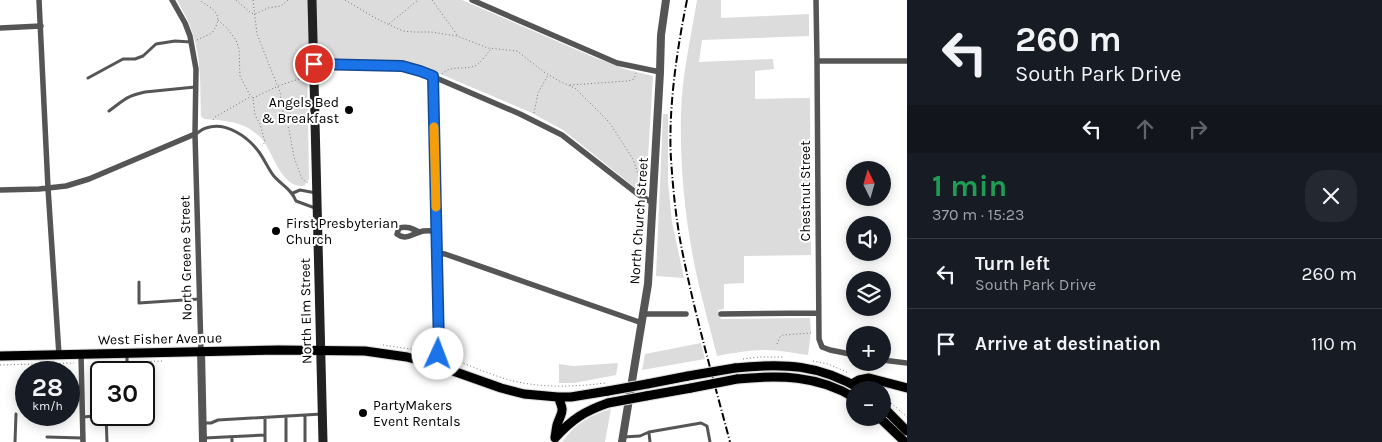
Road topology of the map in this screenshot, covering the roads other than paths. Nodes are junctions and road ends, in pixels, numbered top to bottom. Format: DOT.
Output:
graph roads {
  1 [pos="39,0"];
  2 [pos="172,0"];
  3 [pos="312,0"];
  4 [pos="472,0"];
  5 [pos="666,0"];
  6 [pos="816,0"];
  7 [pos="40,26"];
  8 [pos="0,28"];
  9 [pos="191,42"];
  10 [pos="818,61"];
  11 [pos="907,61"];
  12 [pos="314,64"];
  13 [pos="660,72"];
  14 [pos="88,78"];
  15 [pos="436,78"];
  16 [pos="196,87"];
  17 [pos="109,111"];
  18 [pos="195,134"];
  19 [pos="48,188"];
  20 [pos="0,190"];
  21 [pos="293,193"];
  22 [pos="317,193"];
  23 [pos="653,203"];
  24 [pos="317,208"];
  25 [pos="436,231"];
  26 [pos="419,232"];
  27 [pos="437,253"];
  28 [pos="140,282"];
  29 [pos="200,299"];
  30 [pos="818,313"];
  31 [pos="644,314"];
  32 [pos="686,314"];
  33 [pos="721,314"];
  34 [pos="642,323"];
  35 [pos="321,350"];
  36 [pos="201,351"];
  37 [pos="127,353"];
  38 [pos="846,353"];
  39 [pos="59,354"];
  40 [pos="81,354"];
  41 [pos="0,356"];
  42 [pos="127,361"];
  43 [pos="891,361"];
  44 [pos="907,363"];
  45 [pos="436,365"];
  46 [pos="846,381"];
  47 [pos="857,381"];
  48 [pos="880,381"];
  49 [pos="891,384"];
  50 [pos="907,388"];
  51 [pos="846,393"];
  52 [pos="558,397"];
  53 [pos="891,411"];
  54 [pos="322,414"];
  55 [pos="305,415"];
  56 [pos="90,416"];
  57 [pos="286,416"];
  58 [pos="82,417"];
  59 [pos="265,418"];
  60 [pos="203,423"];
  61 [pos="16,426"];
  62 [pos="106,426"];
  63 [pos="888,426"];
  64 [pos="907,431"];
  65 [pos="648,432"];
  66 [pos="265,435"];
  67 [pos="47,437"];
  68 [pos="214,437"];
  69 [pos="232,437"];
  70 [pos="83,440"];
  71 [pos="203,440"];
  72 [pos="554,440"];
  73 [pos="623,440"];
  74 [pos="15,442"];
  75 [pos="107,442"];
  76 [pos="214,442"];
  77 [pos="232,442"];
  78 [pos="265,442"];
  79 [pos="286,442"];
  80 [pos="305,442"];
  81 [pos="323,442"];
  82 [pos="650,442"];
  83 [pos="710,442"];
  84 [pos="905,442"];
  1 -- 7 [label="street"];
  2 -- 9 [label="street, North Greene Street"];
  3 -- 12 [label="main road, North Elm Street"];
  4 -- 13 [label="street"];
  5 -- 13 [label="street, North Church Street"];
  6 -- 10 [label="street, Chestnut Street"];
  7 -- 8 [label="street"];
  7 -- 19 [label="street"];
  9 -- 14 [label="lane"];
  9 -- 16 [label="street, North Greene Street"];
  10 -- 11 [label="street"];
  10 -- 30 [label="street, Chestnut Street"];
  12 -- 15 [label="street"];
  12 -- 22 [label="main road, North Elm Street"];
  13 -- 23 [label="street, North Church Street"];
  15 -- 23 [label="street"];
  15 -- 25 [label="street"];
  16 -- 17 [label="lane"];
  16 -- 18 [label="street, North Greene Street"];
  18 -- 19 [label="street"];
  18 -- 21 [label="lane"];
  18 -- 29 [label="street, North Greene Street"];
  19 -- 20 [label="street"];
  19 -- 39 [label="street"];
  21 -- 22 [label="lane"];
  21 -- 24 [label="lane"];
  22 -- 24 [label="main road, North Elm Street"];
  23 -- 31 [label="street, North Church Street"];
  24 -- 35 [label="main road, North Elm Street"];
  25 -- 26 [label="street"];
  25 -- 27 [label="street"];
  27 -- 34 [label="street"];
  27 -- 45 [label="street"];
  28 -- 29 [label="lane"];
  29 -- 36 [label="street, North Greene Street"];
  30 -- 33 [label="street"];
  30 -- 38 [label="street, Chestnut Street"];
  31 -- 32 [label="street"];
  31 -- 34 [label="street, North Church Street"];
  34 -- 73 [label="street, North Church Street"];
  35 -- 36 [label="main road, West Fisher Avenue"];
  35 -- 45 [label="main road, West Fisher Avenue"];
  35 -- 54 [label="main road, North Elm Street"];
  36 -- 37 [label="main road, West Fisher Avenue"];
  36 -- 60 [label="street, North Greene Street"];
  37 -- 40 [label="main road, West Fisher Avenue"];
  37 -- 42 [label="lane"];
  39 -- 40 [label="main road, West Fisher Avenue"];
  39 -- 41 [label="main road, West Fisher Avenue"];
  40 -- 58 [label="street"];
  43 -- 44 [label="street"];
  45 -- 52 [label="main road, West Fisher Avenue"];
  46 -- 52 [label="main road, West Fisher Avenue, bridge"];
  47 -- 48 [label="main road"];
  49 -- 50 [label="main road"];
  51 -- 72 [label="main road, bridge"];
  52 -- 72 [label="main road"];
  53 -- 64 [label="main road"];
  54 -- 55 [label="lane"];
  54 -- 81 [label="main road, North Elm Street"];
  55 -- 57 [label="lane"];
  55 -- 80 [label="lane"];
  56 -- 58 [label="lane"];
  57 -- 59 [label="lane"];
  57 -- 79 [label="lane"];
  58 -- 70 [label="street"];
  59 -- 60 [label="lane"];
  59 -- 66 [label="lane"];
  60 -- 71 [label="street, North Greene Street"];
  61 -- 74 [label="lane"];
  62 -- 75 [label="lane"];
  63 -- 84 [label="main road"];
  65 -- 73 [label="lane"];
  65 -- 82 [label="lane"];
  65 -- 83 [label="lane"];
  66 -- 69 [label="lane"];
  66 -- 78 [label="lane"];
  67 -- 70 [label="lane"];
  68 -- 69 [label="lane"];
  68 -- 71 [label="lane"];
  68 -- 76 [label="lane"];
  69 -- 77 [label="lane"];
}
